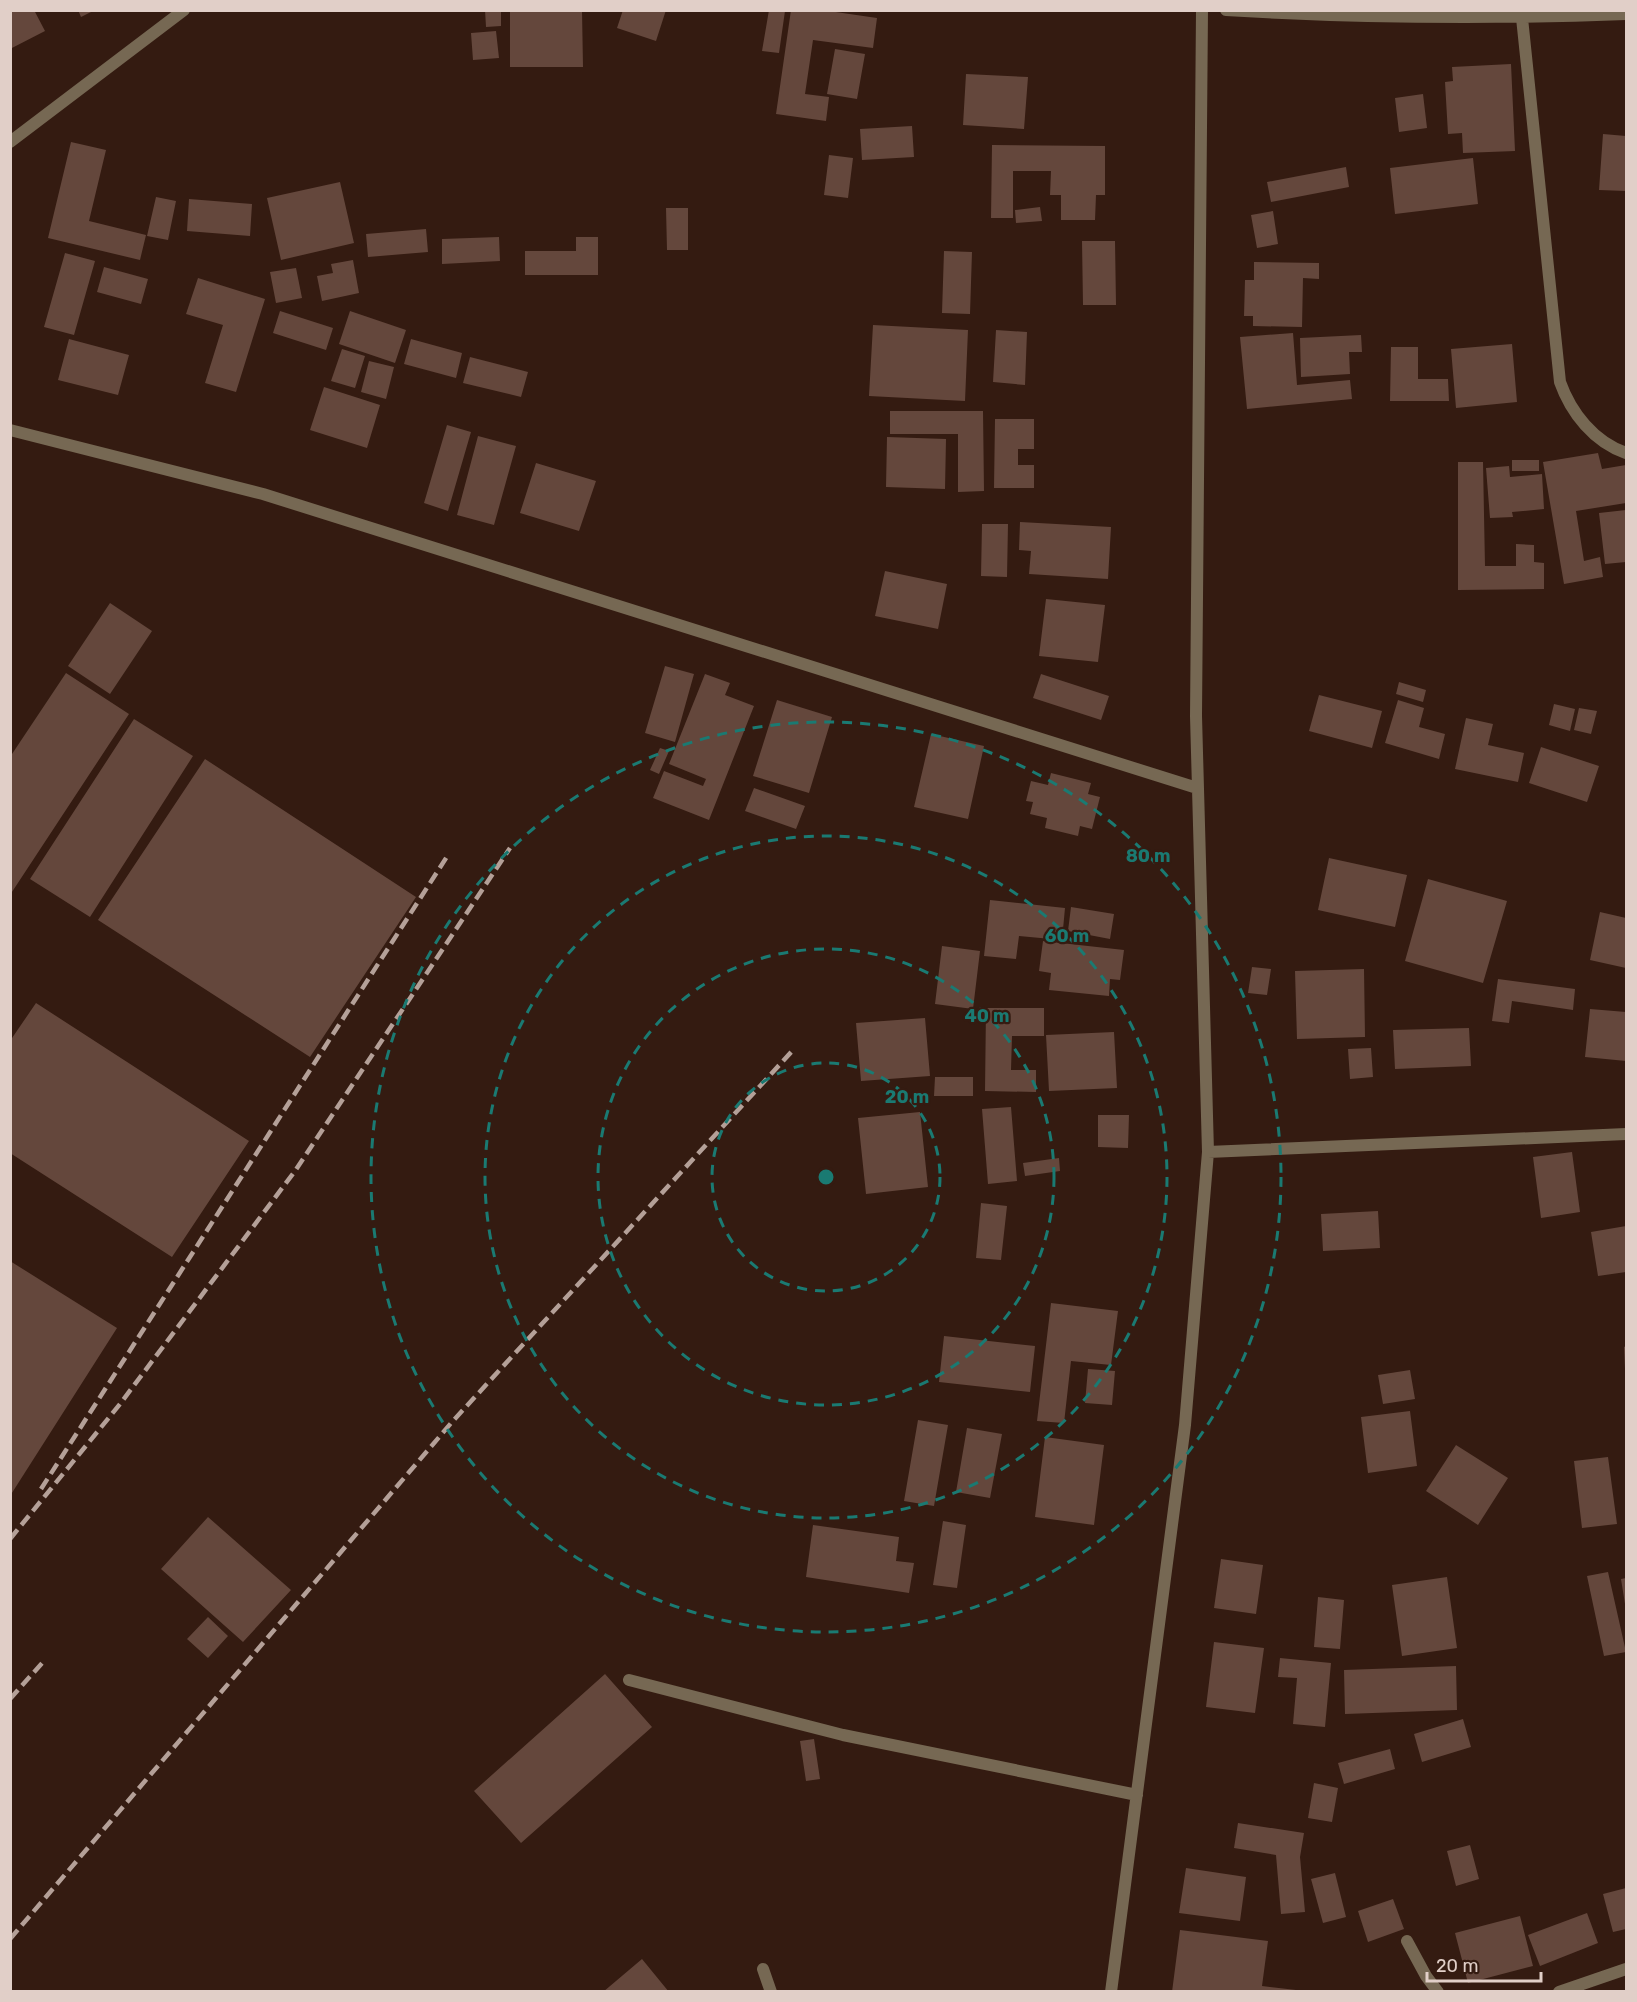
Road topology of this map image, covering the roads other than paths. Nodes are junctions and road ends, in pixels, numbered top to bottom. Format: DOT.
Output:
graph roads {
  1 [pos="184,10"];
  2 [pos="1202,10"];
  3 [pos="1226,10"];
  4 [pos="1522,14"];
  5 [pos="1626,14"];
  6 [pos="10,142"];
  7 [pos="10,430"];
  8 [pos="1626,453"];
  9 [pos="1197,788"];
  10 [pos="1626,1134"];
  11 [pos="1208,1152"];
  12 [pos="629,1680"];
  13 [pos="1137,1795"];
  14 [pos="1407,1941"];
  15 [pos="763,1969"];
  16 [pos="1626,1970"];
  17 [pos="771,1992"];
  18 [pos="1111,1992"];
  19 [pos="1438,1992"];
  20 [pos="1559,1992"];
  1 -- 6 [label="street"];
  2 -- 9 [label="street"];
  3 -- 4 [label="street"];
  4 -- 5 [label="street"];
  4 -- 8 [label="street"];
  7 -- 9 [label="street"];
  9 -- 11 [label="street"];
  10 -- 11 [label="street"];
  11 -- 13 [label="street"];
  12 -- 13 [label="street"];
  13 -- 18 [label="street"];
  14 -- 19 [label="street"];
  15 -- 17 [label="street"];
  16 -- 20 [label="street"];
}
